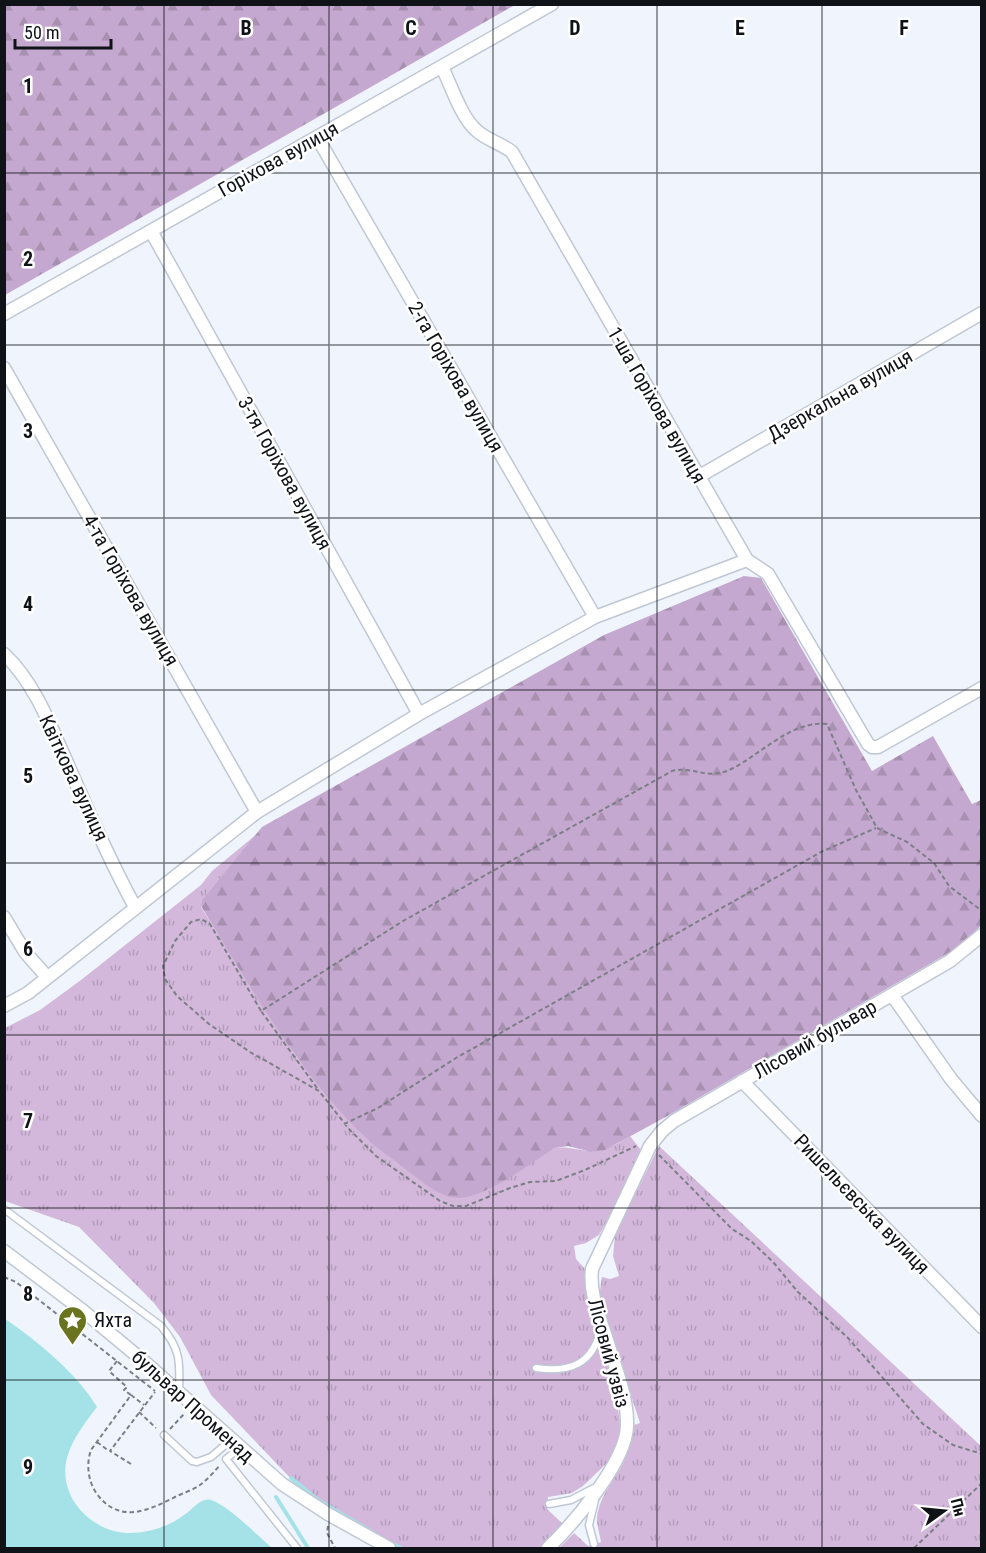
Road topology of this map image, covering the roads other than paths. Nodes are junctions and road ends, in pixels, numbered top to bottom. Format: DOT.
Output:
graph roads {
  1 [pos="552,4"];
  2 [pos="442,67"];
  3 [pos="317,137"];
  4 [pos="151,231"];
  5 [pos="981,313"];
  6 [pos="4,314"];
  7 [pos="4,368"];
  8 [pos="698,477"];
  9 [pos="747,560"];
  10 [pos="595,617"];
  11 [pos="4,654"];
  12 [pos="981,688"];
  13 [pos="419,714"];
  14 [pos="257,812"];
  15 [pos="135,906"];
  16 [pos="4,917"];
  17 [pos="981,935"];
  18 [pos="47,977"];
  19 [pos="892,995"];
  20 [pos="4,1006"];
  21 [pos="742,1081"];
  22 [pos="981,1116"];
  23 [pos="650,1146"];
  24 [pos="4,1209"];
  25 [pos="4,1251"];
  26 [pos="602,1325"];
  27 [pos="981,1328"];
  28 [pos="536,1368"];
  29 [pos="179,1393"];
  30 [pos="164,1435"];
  31 [pos="236,1444"];
  32 [pos="600,1485"];
  33 [pos="549,1504"];
  34 [pos="594,1544"];
  35 [pos="297,1548"];
  36 [pos="389,1548"];
  37 [pos="548,1548"];
  1 -- 2 [label="street, Горіхова вулиця"];
  2 -- 3 [label="street, Горіхова вулиця"];
  2 -- 8 [label="street, 1-ша Горіхова вулиця"];
  3 -- 4 [label="street, Горіхова вулиця"];
  3 -- 10 [label="street, 2-га Горіхова вулиця"];
  4 -- 6 [label="street, Горіхова вулиця"];
  4 -- 13 [label="street, 3-тя Горіхова вулиця"];
  5 -- 8 [label="street, Дзеркальна вулиця"];
  7 -- 14 [label="street, 4-та Горіхова вулиця"];
  8 -- 9 [label="street, 1-ша Горіхова вулиця"];
  9 -- 10 [label="street"];
  9 -- 12 [label="street, 1-ша Горіхова вулиця"];
  10 -- 13 [label="street"];
  11 -- 15 [label="street, Квіткова вулиця"];
  13 -- 14 [label="street"];
  14 -- 15 [label="street"];
  15 -- 18 [label="street"];
  16 -- 18 [label="street"];
  17 -- 19 [label="street, Лісовий бульвар"];
  18 -- 20 [label="street"];
  19 -- 21 [label="street, Лісовий бульвар"];
  19 -- 22 [label="street"];
  21 -- 23 [label="street, Лісовий бульвар"];
  21 -- 27 [label="street, Ришельєвська вулиця"];
  23 -- 26 [label="street, Лісовий узвіз"];
  24 -- 29 [label="lane"];
  25 -- 29 [label="street, бульвар Променад"];
  26 -- 28 [label="lane"];
  26 -- 32 [label="street, Лісовий узвіз"];
  29 -- 31 [label="street, бульвар Променад"];
  30 -- 31 [label="lane"];
  31 -- 35 [label="lane"];
  31 -- 36 [label="street, бульвар Променад"];
  32 -- 33 [label="lane"];
  32 -- 34 [label="lane"];
  32 -- 37 [label="street, Лісовий узвіз"];
}
